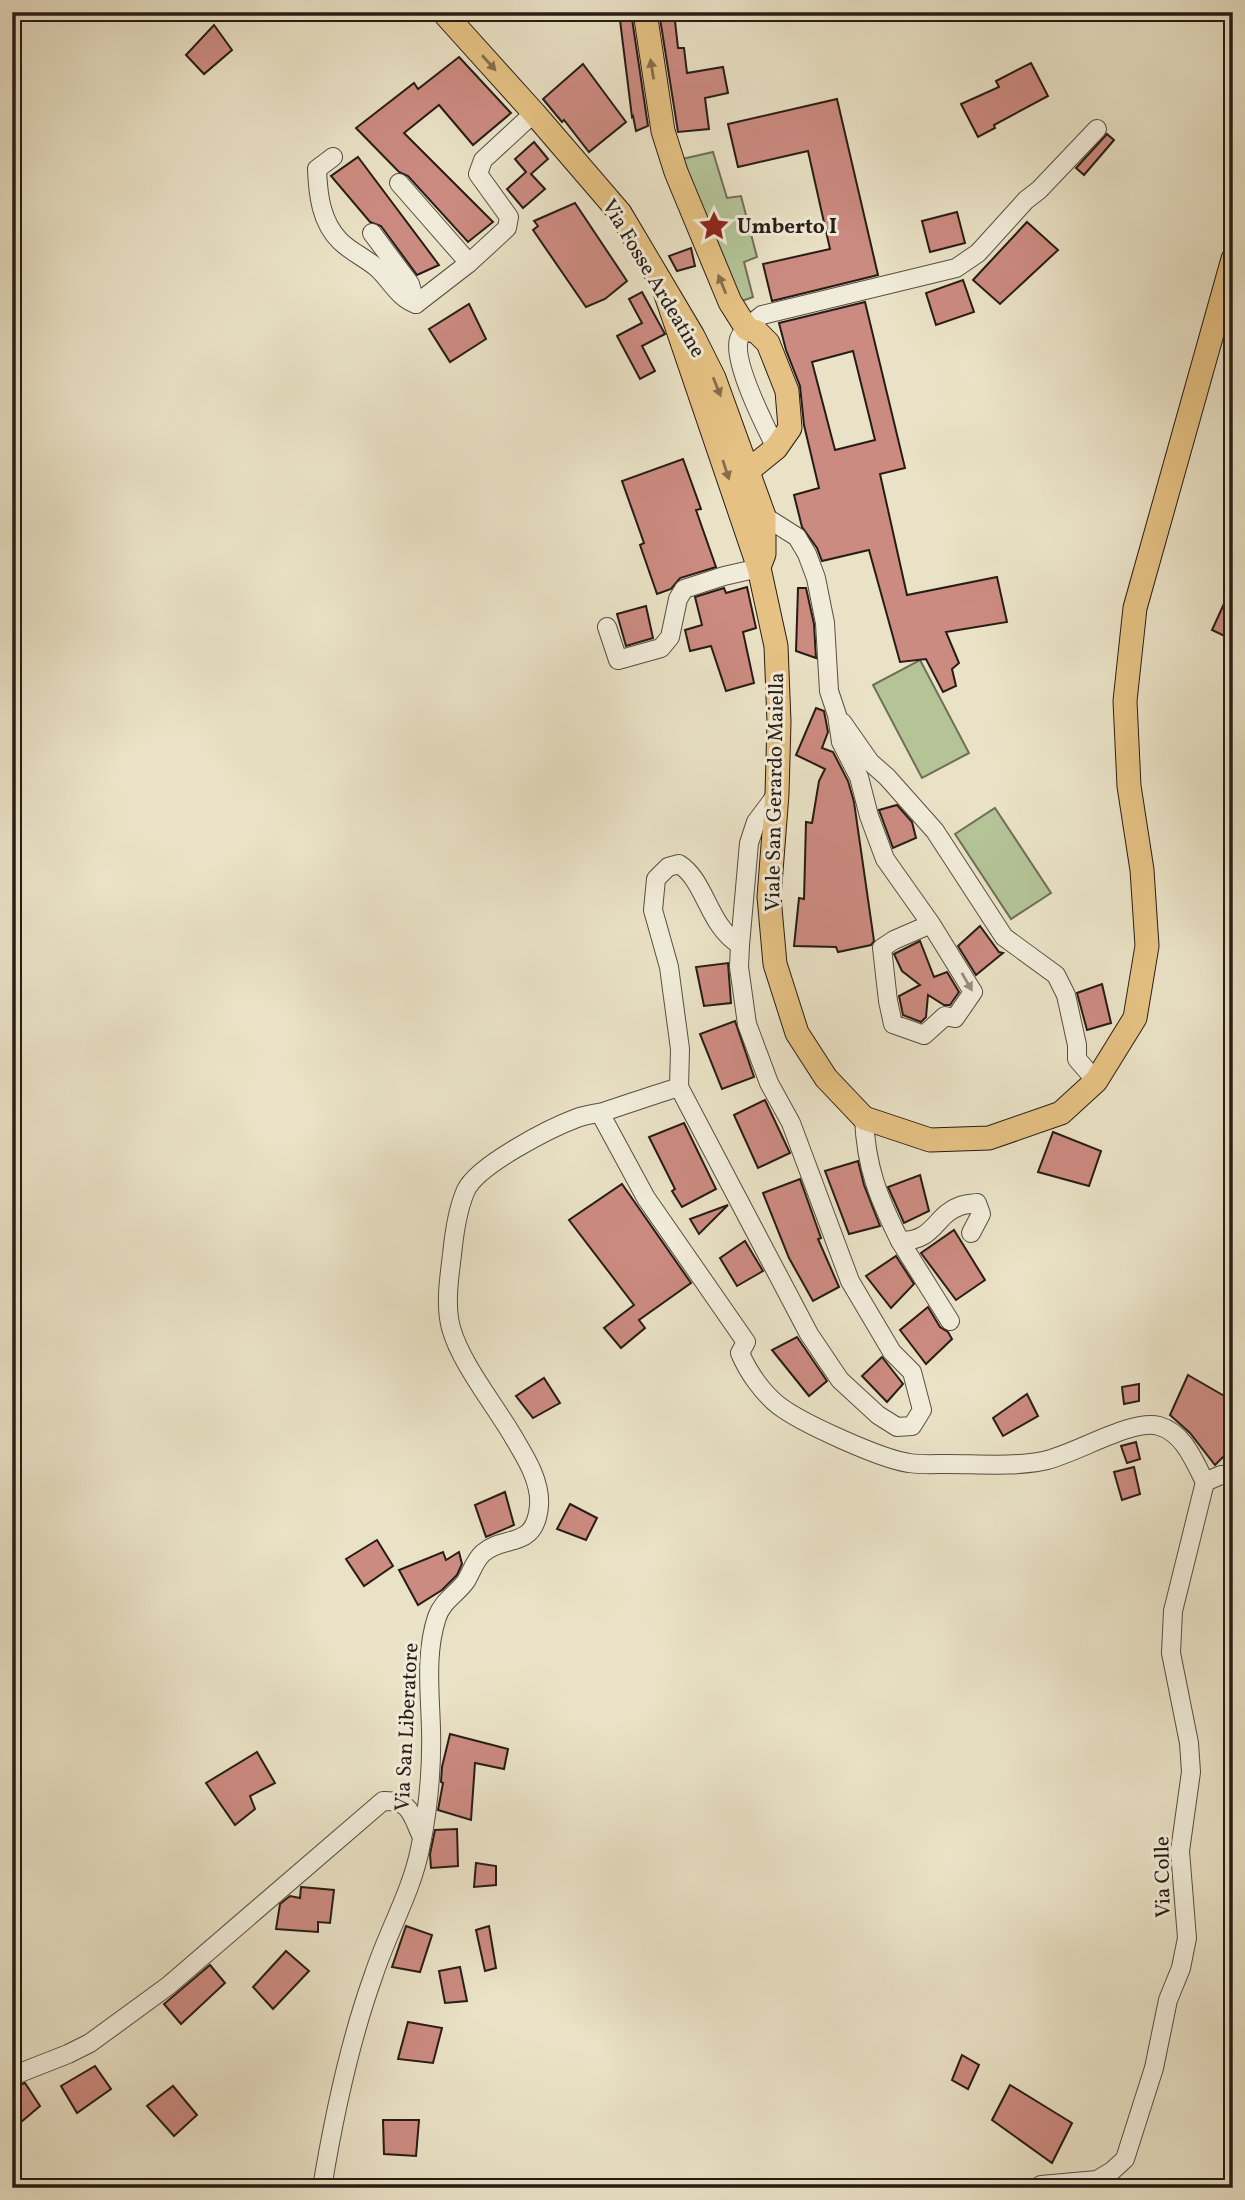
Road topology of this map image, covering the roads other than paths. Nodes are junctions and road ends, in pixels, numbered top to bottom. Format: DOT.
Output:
graph roads {
  1 [pos="443,12"];
  2 [pos="645,12"];
  3 [pos="534,113"];
  4 [pos="1097,129"];
  5 [pos="333,157"];
  6 [pos="399,183"];
  7 [pos="372,233"];
  8 [pos="1233,259"];
  9 [pos="469,263"];
  10 [pos="664,289"];
  11 [pos="416,304"];
  12 [pos="747,329"];
  13 [pos="776,448"];
  14 [pos="749,470"];
  15 [pos="764,516"];
  16 [pos="759,568"];
  17 [pos="607,627"];
  18 [pos="837,715"];
  19 [pos="777,794"];
  20 [pos="931,924"];
  21 [pos="740,945"];
  22 [pos="1096,1081"];
  23 [pos="679,1087"];
  24 [pos="600,1113"];
  25 [pos="864,1118"];
  26 [pos="971,1233"];
  27 [pos="900,1241"];
  28 [pos="950,1321"];
  29 [pos="1233,1476"];
  30 [pos="1205,1482"];
  31 [pos="422,1837"];
  32 [pos="12,2076"];
  33 [pos="322,2188"];
  34 [pos="1036,2188"];
  1 -- 3 [label="main road, Via Fosse Ardeatine, one-way"];
  12 -- 2 [label="main road, one-way"];
  3 -- 9 [label="street"];
  3 -- 10 [label="main road, Via Fosse Ardeatine"];
  4 -- 12 [label="street"];
  5 -- 11 [label="street"];
  6 -- 9 [label="street"];
  7 -- 11 [label="street"];
  8 -- 22 [label="main road, Viale San Gerardo Maiella"];
  9 -- 11 [label="street"];
  10 -- 14 [label="main road, Via Fosse Ardeatine, one-way"];
  10 -- 16 [label="main road, one-way"];
  12 -- 13 [label="street"];
  12 -- 13 [label="main road"];
  13 -- 14 [label="main road"];
  14 -- 15 [label="main road, Via Fosse Ardeatine"];
  15 -- 16 [label="main road, Viale San Gerardo Maiella"];
  15 -- 18 [label="street"];
  16 -- 17 [label="street"];
  16 -- 19 [label="main road, Viale San Gerardo Maiella"];
  18 -- 20 [label="street"];
  18 -- 22 [label="street"];
  19 -- 21 [label="street"];
  19 -- 25 [label="main road, Viale San Gerardo Maiella"];
  20 -- 20 [label="street, one-way"];
  21 -- 23 [label="street"];
  21 -- 23 [label="street"];
  22 -- 25 [label="main road, Viale San Gerardo Maiella"];
  23 -- 24 [label="street, Via San Liberatore"];
  24 -- 30 [label="street"];
  24 -- 31 [label="street, Via San Liberatore"];
  25 -- 27 [label="street"];
  26 -- 27 [label="street"];
  27 -- 28 [label="street"];
  29 -- 30 [label="street"];
  30 -- 34 [label="street, Via Colle"];
  31 -- 32 [label="street"];
  31 -- 33 [label="street, Via San Liberatore"];
}
